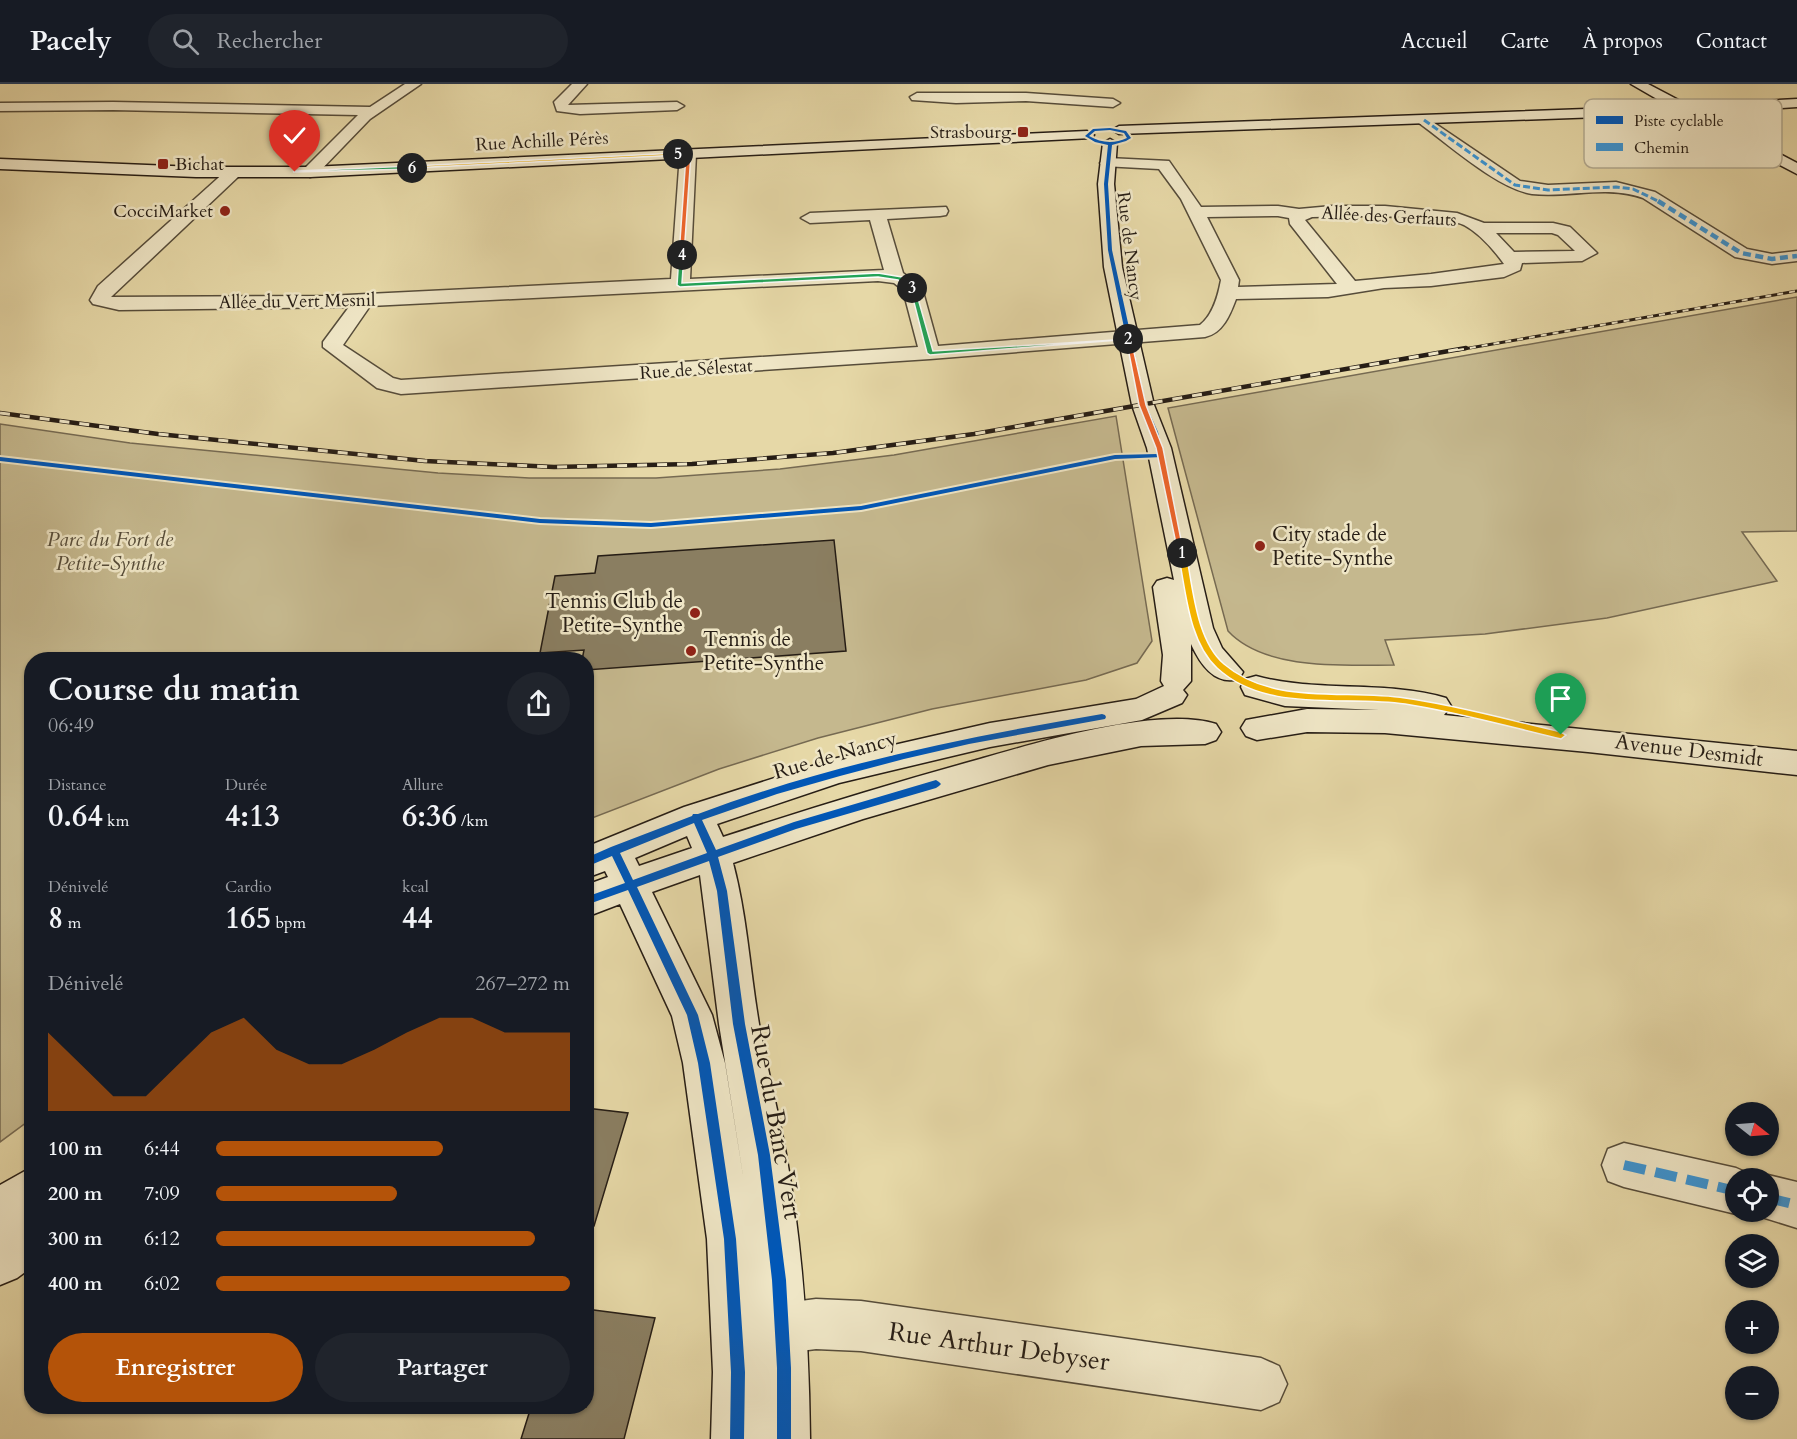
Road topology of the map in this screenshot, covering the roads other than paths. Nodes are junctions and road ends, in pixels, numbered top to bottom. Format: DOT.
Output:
graph roads {
  1 [pos="414,84"];
  2 [pos="580,84"];
  3 [pos="1638,84"];
  4 [pos="917,97"];
  5 [pos="1667,99"];
  6 [pos="1797,103"];
  7 [pos="1782,104"];
  8 [pos="677,106"];
  9 [pos="0,107"];
  10 [pos="371,111"];
  11 [pos="1584,113"];
  12 [pos="1424,120"];
  13 [pos="1113,134"];
  14 [pos="688,154"];
  15 [pos="1782,162"];
  16 [pos="1108,163"];
  17 [pos="0,164"];
  18 [pos="1797,170"];
  19 [pos="310,172"];
  20 [pos="233,173"];
  21 [pos="940,211"];
  22 [pos="1196,212"];
  23 [pos="877,214"];
  24 [pos="1299,214"];
  25 [pos="810,218"];
  26 [pos="1478,228"];
  27 [pos="1797,256"];
  28 [pos="1509,258"];
  29 [pos="895,277"];
  30 [pos="680,285"];
  31 [pos="1350,287"];
  32 [pos="1228,293"];
  33 [pos="364,300"];
  34 [pos="1128,339"];
  35 [pos="930,353"];
  36 [pos="1143,405"];
  37 [pos="1228,672"];
  38 [pos="1256,687"];
  39 [pos="1174,688"];
  40 [pos="1257,728"];
  41 [pos="1205,732"];
  42 [pos="1545,733"];
  43 [pos="1797,763"];
  44 [pos="704,836"];
  45 [pos="610,866"];
  46 [pos="594,889"];
  47 [pos="1624,1165"];
  48 [pos="1725,1188"];
  49 [pos="24,1196"];
  50 [pos="1779,1201"];
  51 [pos="1797,1205"];
  52 [pos="0,1212"];
  53 [pos="24,1244"];
  54 [pos="0,1262"];
  55 [pos="759,1331"];
  56 [pos="1261,1384"];
  57 [pos="737,1439"];
  58 [pos="784,1439"];
  1 -- 10 [label="street"];
  2 -- 8 [label="street"];
  3 -- 5 [label="street"];
  4 -- 13 [label="street, Rue de Nancy"];
  6 -- 7 [label="street"];
  9 -- 10 [label="street"];
  10 -- 19 [label="street"];
  11 -- 12 [label="street"];
  12 -- 13 [label="street"];
  12 -- 27 [label="street"];
  13 -- 14 [label="street, Rue Achille Pérès"];
  13 -- 16 [label="street, Rue de Nancy"];
  14 -- 19 [label="street, Rue Achille Pérès"];
  14 -- 30 [label="street"];
  15 -- 18 [label="street"];
  16 -- 22 [label="street"];
  16 -- 34 [label="street, Rue de Nancy"];
  17 -- 20 [label="street, Rue Achille Pérès"];
  19 -- 20 [label="street, Rue Achille Pérès"];
  20 -- 33 [label="street, Allée du Vert Mesnil"];
  21 -- 23 [label="street"];
  22 -- 24 [label="street, Allée des Gerfauts"];
  22 -- 32 [label="street"];
  23 -- 25 [label="street"];
  23 -- 29 [label="street"];
  24 -- 26 [label="street, Allée des Gerfauts"];
  24 -- 31 [label="street, Allée des Gerfauts"];
  26 -- 28 [label="street, Allée des Gerfauts"];
  26 -- 28 [label="street, Allée des Gerfauts"];
  28 -- 31 [label="street"];
  29 -- 30 [label="street, Allée du Vert Mesnil"];
  29 -- 35 [label="street"];
  30 -- 33 [label="street, Allée du Vert Mesnil"];
  31 -- 32 [label="street"];
  32 -- 34 [label="street, Rue de Sélestat"];
  33 -- 35 [label="street, Rue de Sélestat"];
  34 -- 35 [label="street, Rue de Sélestat"];
  34 -- 36 [label="street, Rue de Nancy"];
  36 -- 37 [label="street, Rue de Nancy"];
  36 -- 39 [label="street, Rue de Nancy"];
  37 -- 38 [label="street"];
  37 -- 39 [label="street"];
  38 -- 40 [label="street"];
  38 -- 42 [label="street, Avenue Desmidt"];
  39 -- 41 [label="street"];
  39 -- 44 [label="street, Rue de Nancy"];
  40 -- 41 [label="street"];
  40 -- 42 [label="street, Avenue Desmidt"];
  41 -- 44 [label="street, Rue de Nancy"];
  42 -- 43 [label="street, Avenue Desmidt"];
  44 -- 45 [label="street, Rue de Nancy"];
  44 -- 55 [label="street, Rue du Banc Vert"];
  45 -- 46 [label="street, Rue de Nancy"];
  45 -- 55 [label="street, Rue du Banc Vert"];
  47 -- 48 [label="street"];
  49 -- 52 [label="street"];
  50 -- 51 [label="street"];
  53 -- 54 [label="street"];
  55 -- 56 [label="street, Rue Arthur Debyser"];
  55 -- 57 [label="street, Rue du Banc Vert"];
  55 -- 58 [label="street, Rue du Banc Vert"];
}
